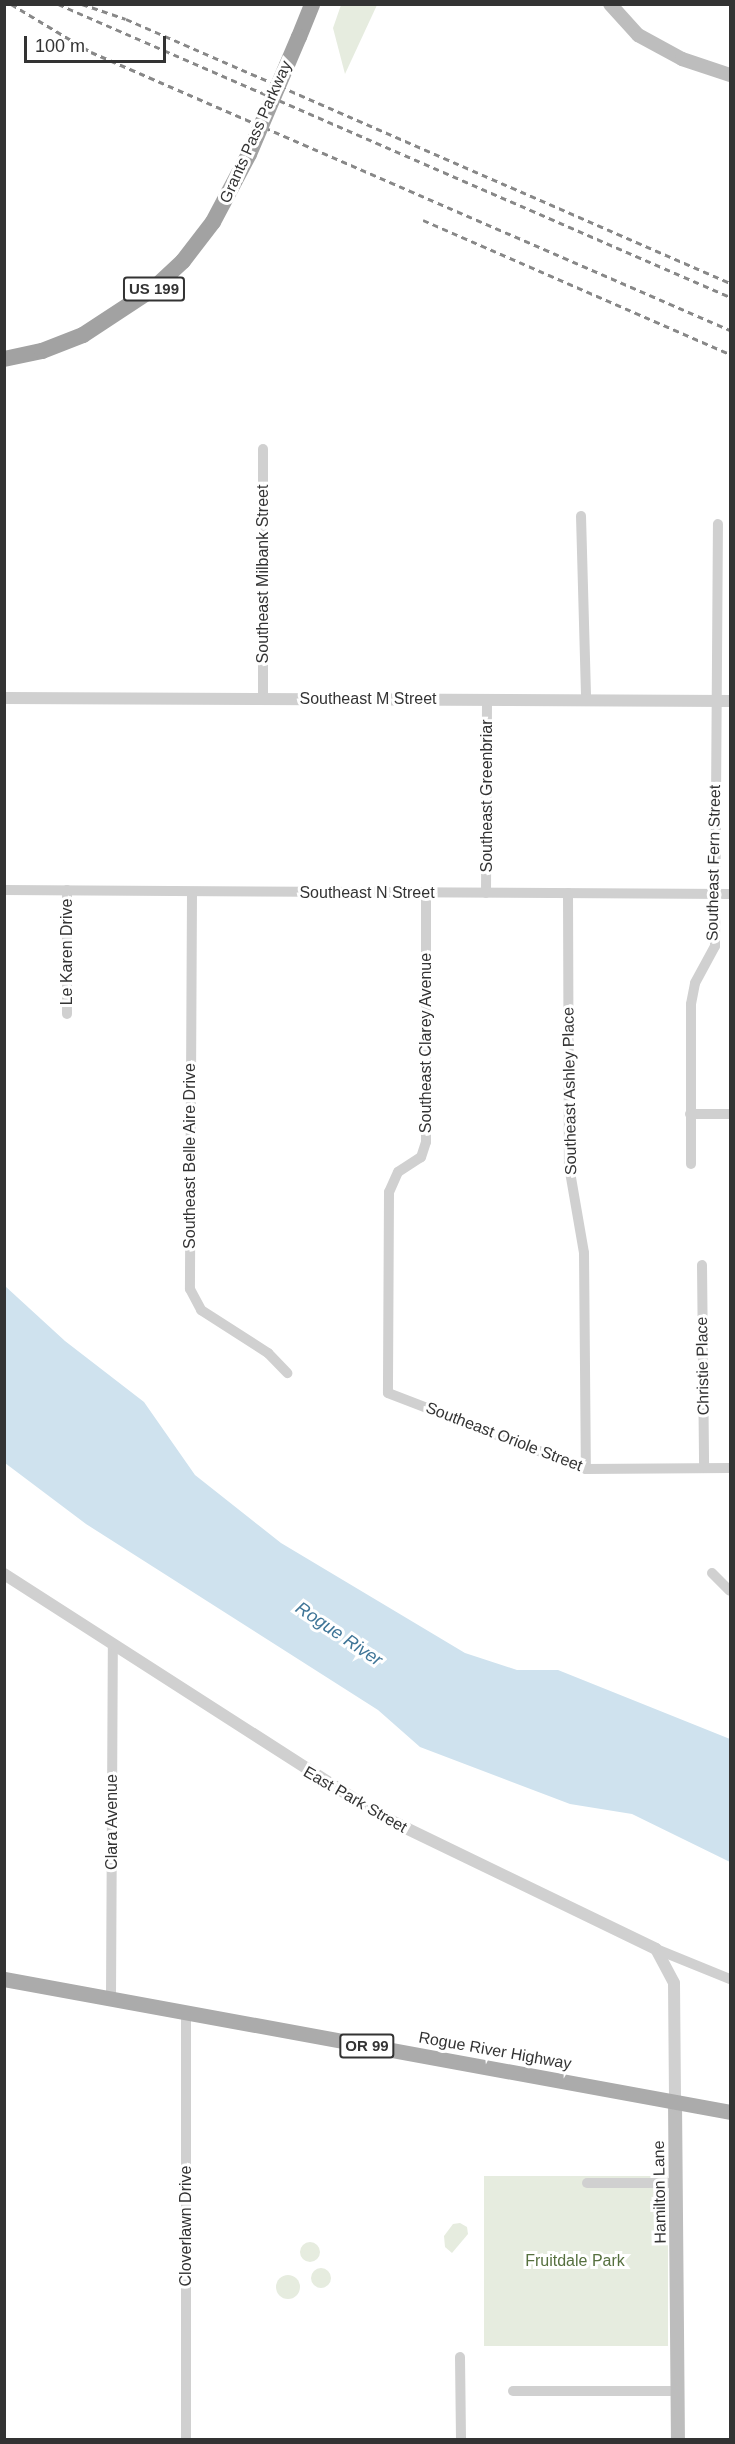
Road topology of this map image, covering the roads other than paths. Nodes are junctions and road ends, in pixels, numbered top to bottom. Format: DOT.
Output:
graph roads {
  1 [pos="312,4"];
  2 [pos="610,4"];
  3 [pos="730,75"];
  4 [pos="4,359"];
  5 [pos="263,449"];
  6 [pos="582,516"];
  7 [pos="718,524"];
  8 [pos="4,698"];
  9 [pos="263,698"];
  10 [pos="487,699"];
  11 [pos="586,699"];
  12 [pos="716,701"];
  13 [pos="730,701"];
  14 [pos="4,890"];
  15 [pos="67,891"];
  16 [pos="192,893"];
  17 [pos="426,893"];
  18 [pos="486,893"];
  19 [pos="568,893"];
  20 [pos="715,894"];
  21 [pos="730,894"];
  22 [pos="67,1014"];
  23 [pos="690,1114"];
  24 [pos="730,1114"];
  25 [pos="691,1164"];
  26 [pos="702,1265"];
  27 [pos="287,1372"];
  28 [pos="388,1393"];
  29 [pos="704,1468"];
  30 [pos="730,1468"];
  31 [pos="586,1469"];
  32 [pos="712,1573"];
  33 [pos="4,1574"];
  34 [pos="730,1591"];
  35 [pos="113,1645"];
  36 [pos="656,1949"];
  37 [pos="4,1980"];
  38 [pos="730,1980"];
  39 [pos="111,1998"];
  40 [pos="186,2013"];
  41 [pos="675,2102"];
  42 [pos="730,2112"];
  43 [pos="587,2183"];
  44 [pos="676,2183"];
  45 [pos="460,2357"];
  46 [pos="513,2391"];
  47 [pos="678,2391"];
  48 [pos="186,2439"];
  49 [pos="461,2439"];
  50 [pos="678,2439"];
  1 -- 4 [label="highway, Grants Pass Parkway / US 199, bridge"];
  2 -- 3 [label="main road"];
  5 -- 9 [label="street, Southeast Milbank Street"];
  6 -- 11 [label="street"];
  7 -- 12 [label="street, Southeast Fern Street"];
  8 -- 9 [label="street, Southeast M Street"];
  9 -- 10 [label="street, Southeast M Street"];
  10 -- 11 [label="street, Southeast M Street"];
  10 -- 18 [label="street, Southeast Greenbriar"];
  11 -- 12 [label="street, Southeast M Street"];
  12 -- 13 [label="street, Southeast M Street"];
  12 -- 20 [label="street, Southeast Fern Street"];
  14 -- 15 [label="street, Southeast N Street"];
  15 -- 16 [label="street, Southeast N Street"];
  15 -- 22 [label="street, Le Karen Drive"];
  16 -- 17 [label="street, Southeast N Street"];
  16 -- 27 [label="street, Southeast Belle Aire Drive"];
  17 -- 18 [label="street, Southeast N Street"];
  17 -- 28 [label="street, Southeast Clarey Avenue"];
  18 -- 19 [label="street, Southeast N Street"];
  19 -- 20 [label="street, Southeast N Street"];
  19 -- 31 [label="street, Southeast Ashley Place"];
  20 -- 21 [label="street, Southeast N Street"];
  20 -- 23 [label="street, Southeast Fern Street"];
  23 -- 24 [label="street"];
  23 -- 25 [label="street, Southeast Fern Street"];
  26 -- 29 [label="street, Christie Place"];
  28 -- 31 [label="street, Southeast Oriole Street"];
  29 -- 30 [label="street, Southeast Oriole Street"];
  29 -- 31 [label="street, Southeast Oriole Street"];
  32 -- 34 [label="street"];
  33 -- 35 [label="street, East Park Street"];
  35 -- 36 [label="street, East Park Street"];
  35 -- 39 [label="street, Clara Avenue"];
  36 -- 38 [label="street, East Park Street"];
  36 -- 41 [label="street, Hamilton Lane"];
  37 -- 39 [label="main road, Rogue River Highway / OR 99"];
  39 -- 40 [label="main road, Rogue River Highway / OR 99"];
  40 -- 41 [label="main road, Rogue River Highway / OR 99"];
  40 -- 48 [label="street, Cloverlawn Drive"];
  41 -- 42 [label="main road, Rogue River Highway / OR 99"];
  41 -- 44 [label="main road, Hamilton Lane"];
  43 -- 44 [label="street"];
  44 -- 47 [label="main road, Hamilton Lane"];
  45 -- 49 [label="street"];
  46 -- 47 [label="street"];
  47 -- 50 [label="main road, Hamilton Lane"];
}
